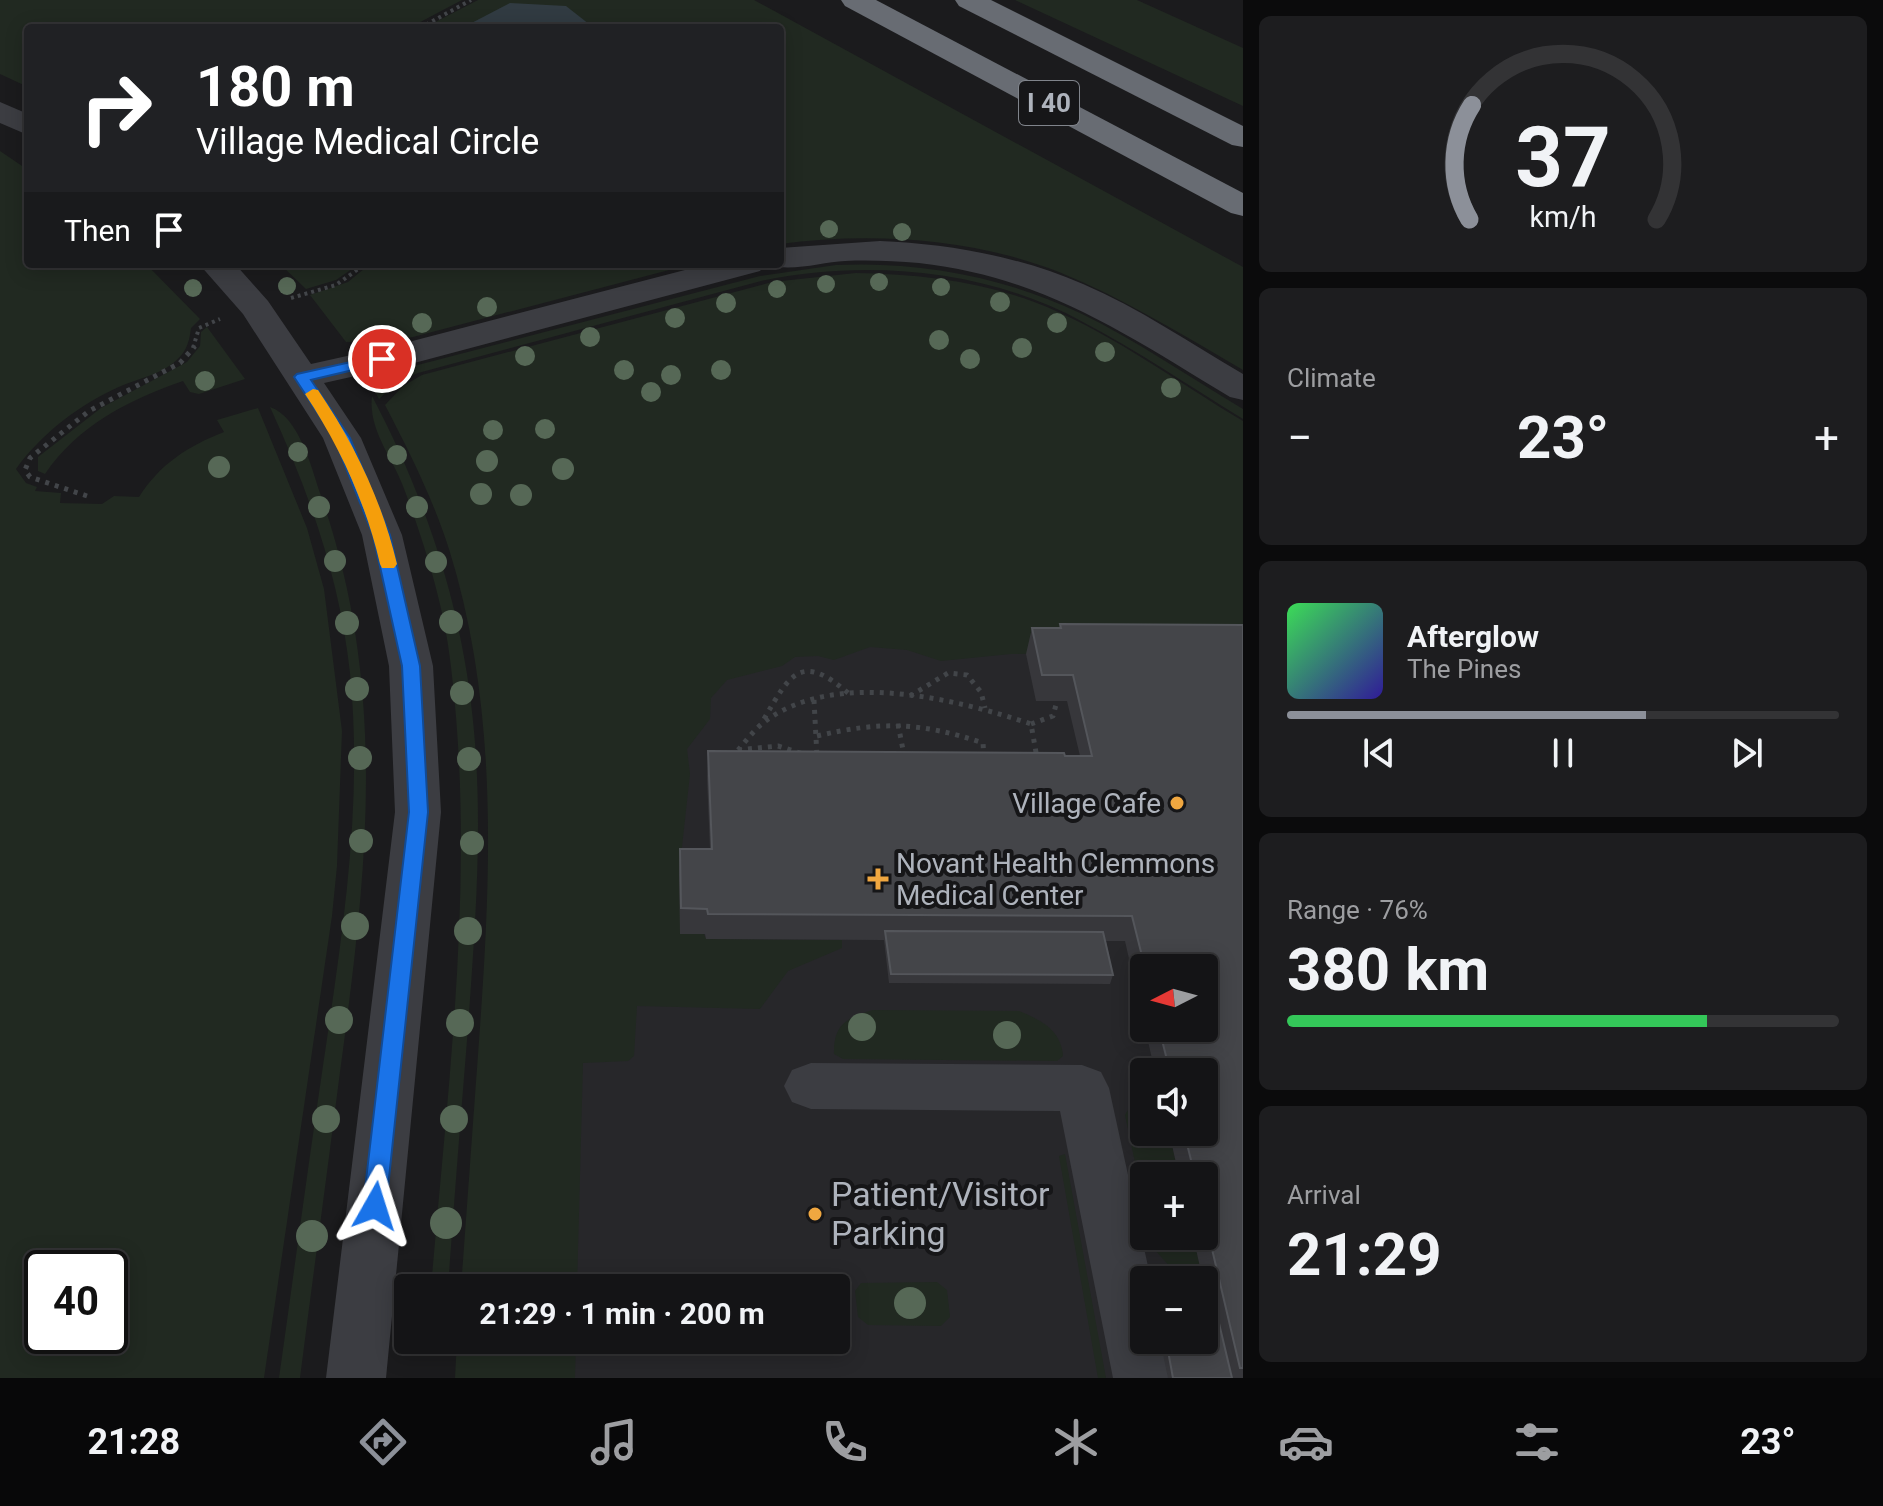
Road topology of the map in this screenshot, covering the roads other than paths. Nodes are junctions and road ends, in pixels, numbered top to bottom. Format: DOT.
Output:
graph roads {
  1 [pos="855,0"];
  2 [pos="969,0"];
  3 [pos="0,111"];
  4 [pos="24,124"];
  5 [pos="1243,138"];
  6 [pos="1243,206"];
  7 [pos="784,257"];
  8 [pos="220,268"];
  9 [pos="733,268"];
  10 [pos="302,377"];
  11 [pos="1243,389"];
  12 [pos="811,1086"];
  13 [pos="356,1378"];
  14 [pos="1143,1378"];
  1 -- 6 [label="highway, I 40"];
  2 -- 5 [label="highway, I 40"];
  3 -- 4 [label="street"];
  7 -- 11 [label="street"];
  8 -- 10 [label="street"];
  9 -- 10 [label="street"];
  10 -- 13 [label="street"];
  12 -- 14 [label="street"];
}
